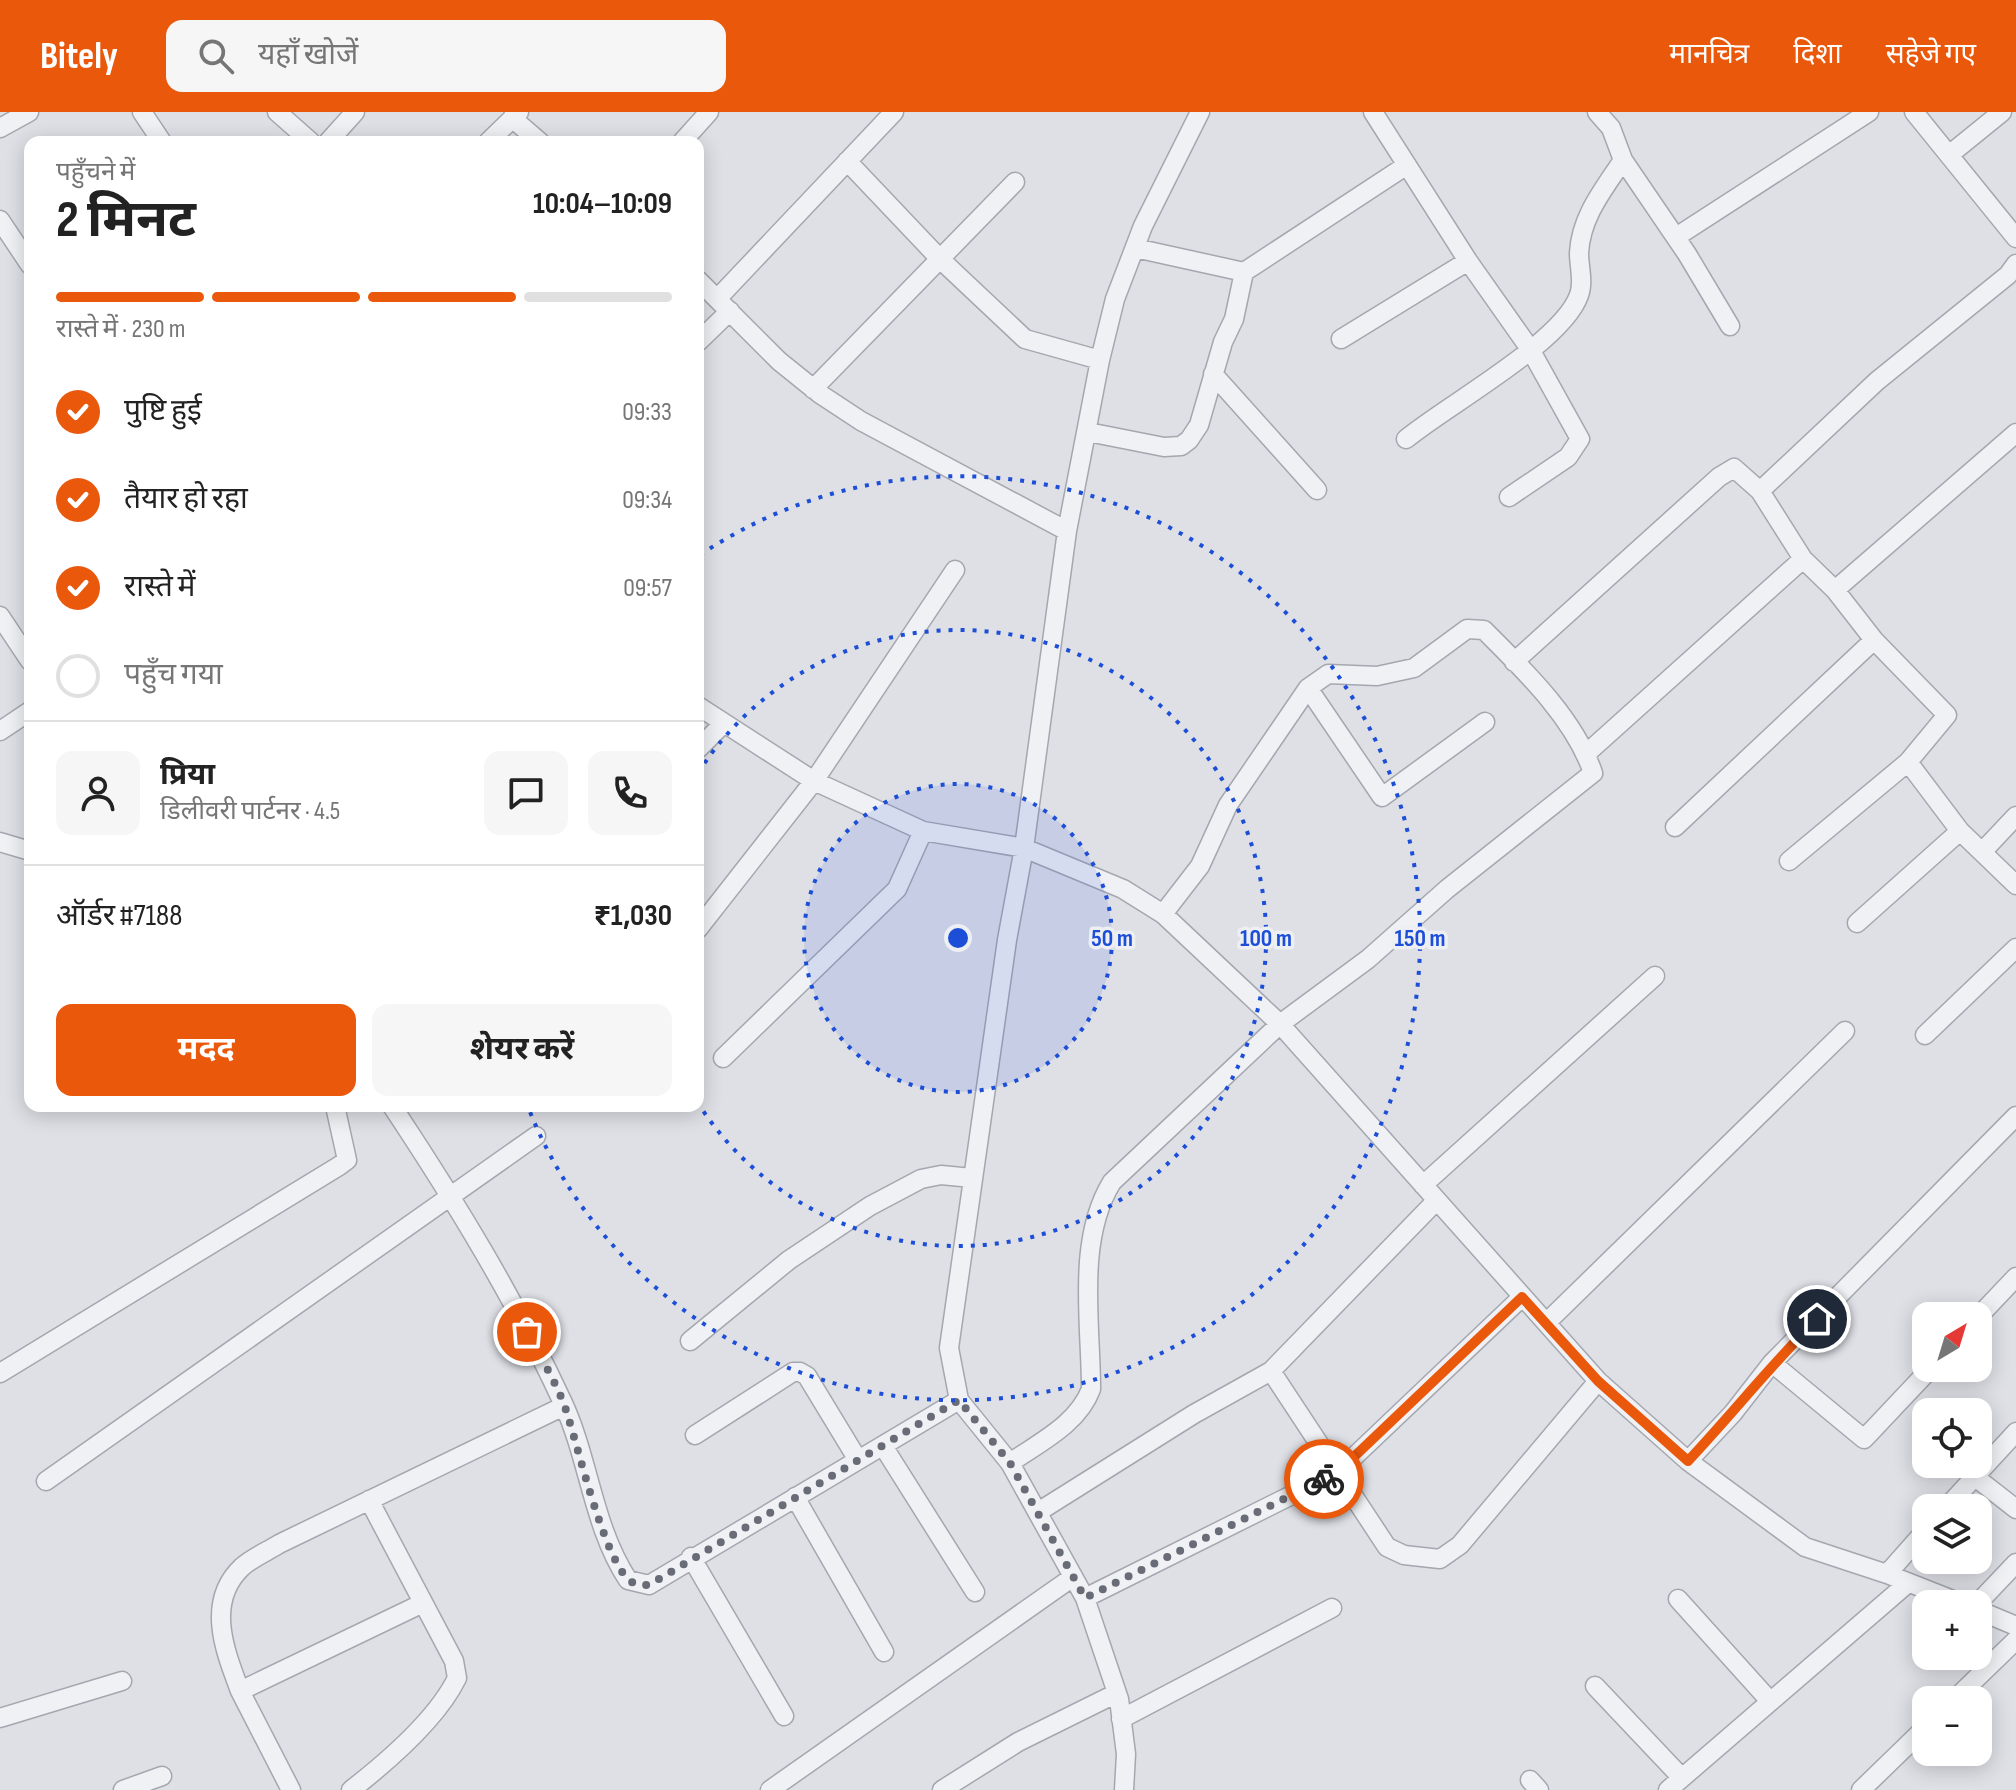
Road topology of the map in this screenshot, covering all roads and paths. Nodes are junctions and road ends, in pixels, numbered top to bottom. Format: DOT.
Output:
graph roads {
  1 [pos="29,112"];
  2 [pos="142,112"];
  3 [pos="277,112"];
  4 [pos="355,112"];
  5 [pos="709,112"];
  6 [pos="894,112"];
  7 [pos="1200,112"];
  8 [pos="1597,112"];
  9 [pos="1869,112"];
  10 [pos="1914,112"];
  11 [pos="2002,112"];
  12 [pos="1377,114"];
  13 [pos="516,115"];
  14 [pos="0,128"];
  15 [pos="158,136"];
  16 [pos="304,136"];
  17 [pos="333,136"];
  18 [pos="494,136"];
  19 [pos="535,136"];
  20 [pos="687,136"];
  21 [pos="1949,155"];
  22 [pos="1623,160"];
  23 [pos="847,161"];
  24 [pos="1407,165"];
  25 [pos="1015,182"];
  26 [pos="1,224"];
  27 [pos="1676,237"];
  28 [pos="2016,238"];
  29 [pos="1135,248"];
  30 [pos="24,257"];
  31 [pos="940,259"];
  32 [pos="1468,261"];
  33 [pos="2016,264"];
  34 [pos="1244,272"];
  35 [pos="704,286"];
  36 [pos="723,305"];
  37 [pos="1730,326"];
  38 [pos="704,333"];
  39 [pos="1341,339"];
  40 [pos="1530,349"];
  41 [pos="1100,360"];
  42 [pos="1213,374"];
  43 [pos="813,389"];
  44 [pos="1088,432"];
  45 [pos="2016,433"];
  46 [pos="1406,439"];
  47 [pos="1317,490"];
  48 [pos="1760,491"];
  49 [pos="1509,497"];
  50 [pos="1067,531"];
  51 [pos="1803,559"];
  52 [pos="955,570"];
  53 [pos="1835,590"];
  54 [pos="0,616"];
  55 [pos="1874,640"];
  56 [pos="24,652"];
  57 [pos="1514,662"];
  58 [pos="1308,688"];
  59 [pos="704,710"];
  60 [pos="24,715"];
  61 [pos="1485,722"];
  62 [pos="724,723"];
  63 [pos="0,731"];
  64 [pos="704,743"];
  65 [pos="1587,753"];
  66 [pos="1908,762"];
  67 [pos="814,781"];
  68 [pos="2016,816"];
  69 [pos="1675,827"];
  70 [pos="923,831"];
  71 [pos="1960,831"];
  72 [pos="0,842"];
  73 [pos="1024,848"];
  74 [pos="24,849"];
  75 [pos="1982,852"];
  76 [pos="1789,861"];
  77 [pos="2016,885"];
  78 [pos="1163,914"];
  79 [pos="704,921"];
  80 [pos="1857,923"];
  81 [pos="2016,948"];
  82 [pos="1655,976"];
  83 [pos="1280,1024"];
  84 [pos="1845,1031"];
  85 [pos="1925,1035"];
  86 [pos="723,1058"];
  87 [pos="337,1112"];
  88 [pos="396,1112"];
  89 [pos="2016,1116"];
  90 [pos="536,1136"];
  91 [pos="972,1178"];
  92 [pos="1423,1185"];
  93 [pos="449,1193"];
  94 [pos="1436,1201"];
  95 [pos="2016,1277"];
  96 [pos="1522,1297"];
  97 [pos="1992,1302"];
  98 [pos="1546,1323"];
  99 [pos="690,1341"];
  100 [pos="1772,1363"];
  101 [pos="1271,1371"];
  102 [pos="0,1373"];
  103 [pos="1598,1381"];
  104 [pos="1918,1382"];
  105 [pos="959,1400"];
  106 [pos="564,1406"];
  107 [pos="2016,1432"];
  108 [pos="695,1435"];
  109 [pos="883,1446"];
  110 [pos="1992,1458"];
  111 [pos="858,1460"];
  112 [pos="1688,1461"];
  113 [pos="1010,1463"];
  114 [pos="1338,1472"];
  115 [pos="1974,1478"];
  116 [pos="1976,1478"];
  117 [pos="46,1481"];
  118 [pos="1959,1494"];
  119 [pos="795,1497"];
  120 [pos="369,1500"];
  121 [pos="2016,1509"];
  122 [pos="1038,1512"];
  123 [pos="1912,1546"];
  124 [pos="691,1557"];
  125 [pos="2016,1563"];
  126 [pos="1887,1574"];
  127 [pos="1073,1577"];
  128 [pos="1908,1583"];
  129 [pos="1926,1590"];
  130 [pos="1990,1590"];
  131 [pos="975,1592"];
  132 [pos="1085,1598"];
  133 [pos="1678,1599"];
  134 [pos="423,1603"];
  135 [pos="1332,1608"];
  136 [pos="1992,1616"];
  137 [pos="2016,1626"];
  138 [pos="2016,1640"];
  139 [pos="884,1652"];
  140 [pos="122,1681"];
  141 [pos="1595,1686"];
  142 [pos="1968,1686"];
  143 [pos="240,1691"];
  144 [pos="1117,1693"];
  145 [pos="1769,1700"];
  146 [pos="784,1716"];
  147 [pos="0,1718"];
  148 [pos="1121,1719"];
  149 [pos="1912,1741"];
  150 [pos="162,1776"];
  151 [pos="791,1784"];
  152 [pos="1675,1784"];
  153 [pos="123,1790"];
  154 [pos="291,1790"];
  155 [pos="351,1790"];
  156 [pos="770,1790"];
  157 [pos="942,1790"];
  158 [pos="1124,1790"];
  159 [pos="1861,1790"];
  1 -- 14 [label="street"];
  2 -- 15 [label="street"];
  3 -- 16 [label="street"];
  4 -- 17 [label="street"];
  5 -- 20 [label="street"];
  6 -- 23 [label="street"];
  7 -- 29 [label="street"];
  8 -- 22 [label="street"];
  9 -- 27 [label="street"];
  10 -- 21 [label="street"];
  11 -- 21 [label="street"];
  12 -- 24 [label="street"];
  13 -- 18 [label="street"];
  13 -- 19 [label="street"];
  21 -- 28 [label="street"];
  22 -- 27 [label="street"];
  22 -- 40 [label="street"];
  23 -- 31 [label="street"];
  23 -- 36 [label="street"];
  24 -- 32 [label="street"];
  24 -- 34 [label="street"];
  25 -- 31 [label="street"];
  26 -- 30 [label="street"];
  27 -- 37 [label="street"];
  29 -- 34 [label="street"];
  29 -- 41 [label="street"];
  31 -- 41 [label="street"];
  31 -- 43 [label="street"];
  32 -- 39 [label="street"];
  32 -- 40 [label="street"];
  33 -- 48 [label="street"];
  34 -- 42 [label="street"];
  35 -- 36 [label="street"];
  36 -- 38 [label="street"];
  36 -- 43 [label="street"];
  40 -- 46 [label="street"];
  40 -- 49 [label="street"];
  41 -- 44 [label="street"];
  42 -- 44 [label="street"];
  42 -- 47 [label="street"];
  43 -- 50 [label="street"];
  44 -- 50 [label="street"];
  45 -- 53 [label="street"];
  48 -- 51 [label="street"];
  48 -- 57 [label="street"];
  50 -- 73 [label="street"];
  51 -- 53 [label="street"];
  51 -- 65 [label="street"];
  52 -- 67 [label="street"];
  53 -- 55 [label="street"];
  54 -- 56 [label="street"];
  55 -- 66 [label="street"];
  55 -- 69 [label="street"];
  57 -- 58 [label="street"];
  57 -- 65 [label="street"];
  58 -- 61 [label="street"];
  58 -- 78 [label="street"];
  59 -- 62 [label="street"];
  60 -- 63 [label="street"];
  62 -- 64 [label="street"];
  62 -- 67 [label="street"];
  65 -- 83 [label="street"];
  66 -- 71 [label="street"];
  66 -- 76 [label="street"];
  67 -- 70 [label="street"];
  67 -- 79 [label="street"];
  68 -- 75 [label="street"];
  70 -- 73 [label="street"];
  70 -- 86 [label="street"];
  71 -- 75 [label="street"];
  71 -- 80 [label="street"];
  72 -- 74 [label="street"];
  73 -- 78 [label="street"];
  73 -- 91 [label="street"];
  75 -- 77 [label="street"];
  78 -- 83 [label="street"];
  81 -- 85 [label="street"];
  82 -- 92 [label="street"];
  83 -- 92 [label="street"];
  83 -- 113 [label="street"];
  84 -- 98 [label="street"];
  87 -- 102 [label="street"];
  88 -- 93 [label="street"];
  89 -- 100 [label="street"];
  90 -- 93 [label="street"];
  91 -- 99 [label="street"];
  91 -- 105 [label="street"];
  92 -- 94 [label="street"];
  93 -- 106 [label="street"];
  93 -- 117 [label="street"];
  94 -- 96 [label="street"];
  94 -- 101 [label="street"];
  95 -- 97 [label="street"];
  96 -- 98 [label="street"];
  96 -- 114 [label="street"];
  98 -- 103 [label="street"];
  100 -- 104 [label="street"];
  100 -- 112 [label="street"];
  101 -- 114 [label="street"];
  101 -- 122 [label="street"];
  103 -- 112 [label="street"];
  103 -- 114 [label="street"];
  105 -- 109 [label="street"];
  105 -- 113 [label="street"];
  106 -- 120 [label="street"];
  106 -- 124 [label="street"];
  107 -- 110 [label="street"];
  108 -- 111 [label="street"];
  109 -- 111 [label="street"];
  109 -- 131 [label="street"];
  111 -- 119 [label="street"];
  112 -- 126 [label="street"];
  113 -- 122 [label="street"];
  114 -- 132 [label="street"];
  115 -- 118 [label="street"];
  116 -- 121 [label="street"];
  119 -- 124 [label="street"];
  119 -- 139 [label="street"];
  120 -- 134 [label="street"];
  120 -- 143 [label="street"];
  122 -- 127 [label="street"];
  123 -- 126 [label="street"];
  124 -- 146 [label="street"];
  125 -- 130 [label="street"];
  126 -- 128 [label="street"];
  127 -- 132 [label="street"];
  127 -- 151 [label="street"];
  128 -- 129 [label="street"];
  128 -- 145 [label="street"];
  132 -- 144 [label="street"];
  133 -- 145 [label="street"];
  134 -- 143 [label="street"];
  134 -- 155 [label="street"];
  135 -- 148 [label="street"];
  136 -- 137 [label="street"];
  138 -- 142 [label="street"];
  140 -- 147 [label="street"];
  141 -- 152 [label="street"];
  143 -- 154 [label="street"];
  144 -- 148 [label="street"];
  144 -- 157 [label="street"];
  145 -- 152 [label="street"];
  148 -- 158 [label="street"];
  149 -- 159 [label="street"];
  150 -- 153 [label="street"];
  151 -- 156 [label="street"];
}
